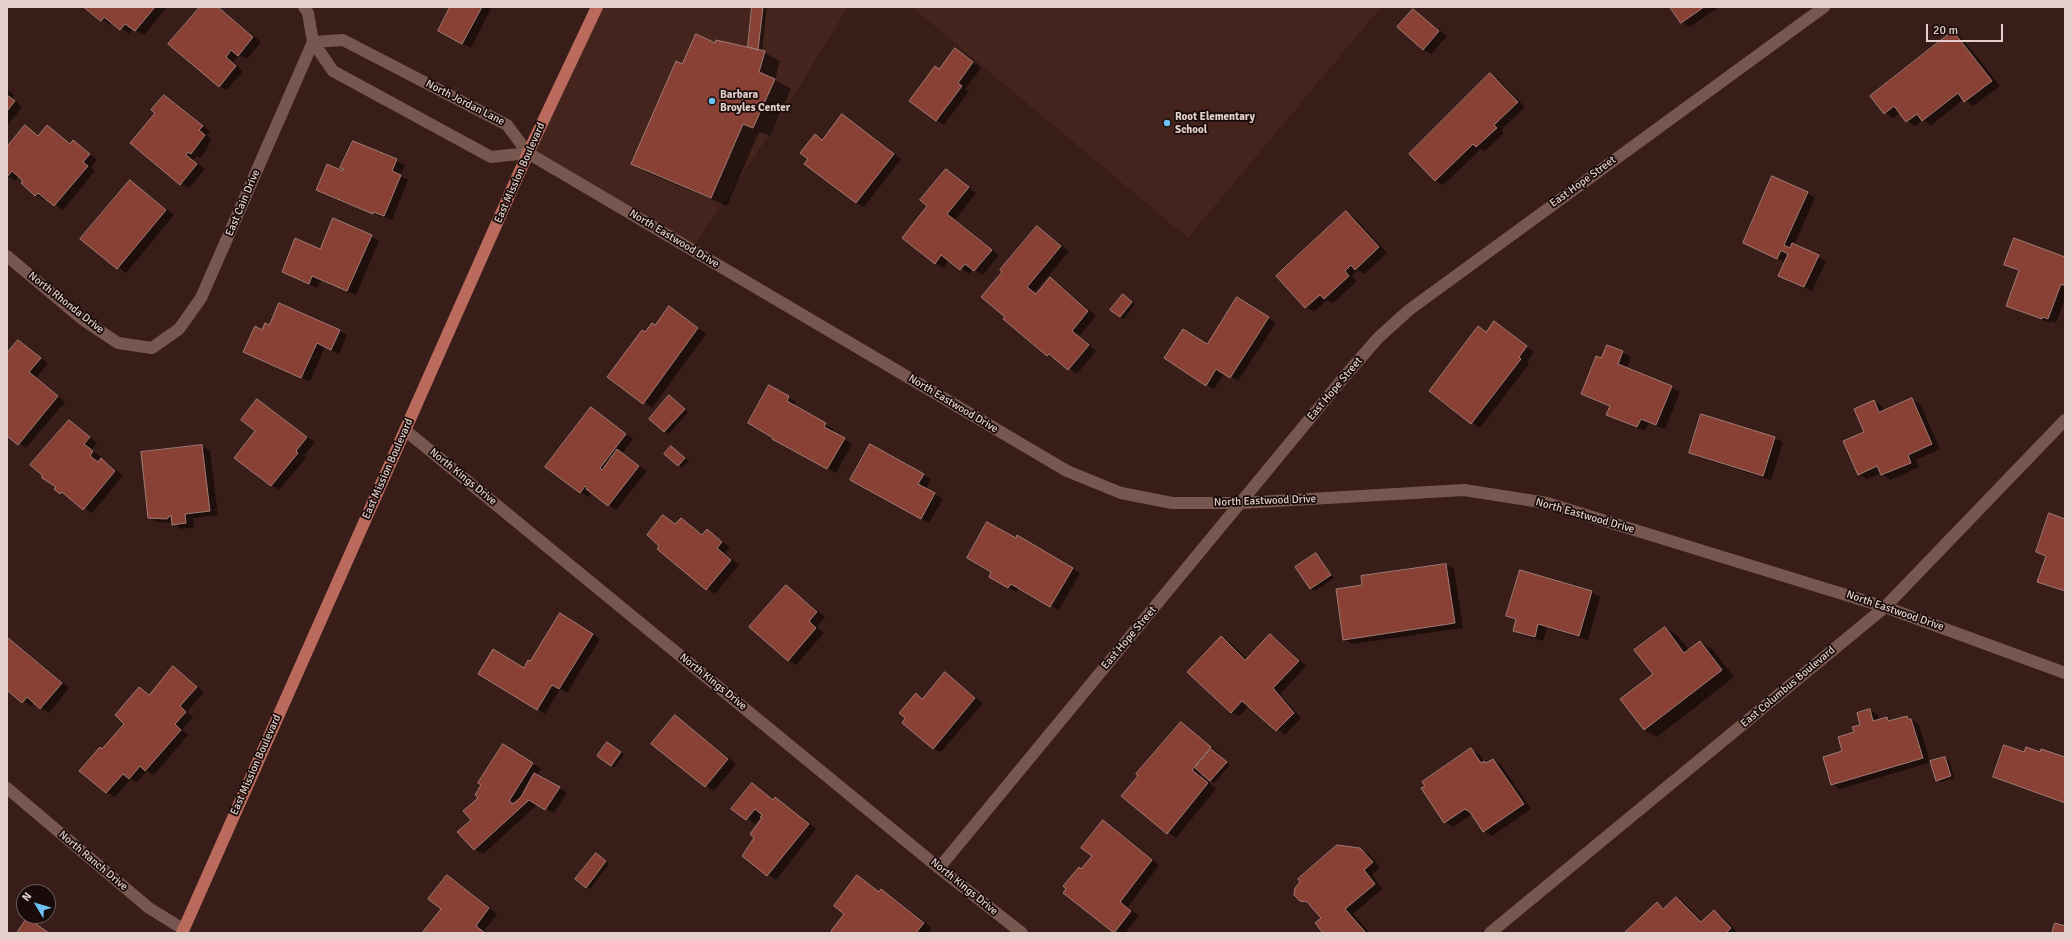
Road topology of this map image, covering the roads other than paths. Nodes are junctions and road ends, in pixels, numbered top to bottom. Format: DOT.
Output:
graph roads {
  1 [pos="304,7"];
  2 [pos="597,7"];
  3 [pos="1824,7"];
  4 [pos="312,42"];
  5 [pos="528,153"];
  6 [pos="7,256"];
  7 [pos="152,348"];
  8 [pos="2065,420"];
  9 [pos="406,430"];
  10 [pos="1241,503"];
  11 [pos="1885,607"];
  12 [pos="2065,673"];
  13 [pos="7,788"];
  14 [pos="939,868"];
  15 [pos="183,931"];
  16 [pos="1022,933"];
  17 [pos="1490,933"];
  1 -- 4 [label="street"];
  2 -- 5 [label="main road, East Mission Boulevard"];
  3 -- 10 [label="street, East Hope Street"];
  4 -- 5 [label="street, North Jordan Lane"];
  4 -- 5 [label="street"];
  4 -- 7 [label="street, East Cain Drive"];
  5 -- 9 [label="main road, East Mission Boulevard"];
  5 -- 10 [label="street, North Eastwood Drive"];
  6 -- 7 [label="street, North Rhonda Drive"];
  8 -- 11 [label="street, East Columbus Boulevard"];
  9 -- 14 [label="street, North Kings Drive"];
  9 -- 15 [label="main road, East Mission Boulevard"];
  10 -- 11 [label="street, North Eastwood Drive"];
  10 -- 14 [label="street, East Hope Street"];
  11 -- 12 [label="street, North Eastwood Drive"];
  11 -- 17 [label="street, East Columbus Boulevard"];
  13 -- 15 [label="street, North Ranch Drive"];
  14 -- 16 [label="street, North Kings Drive"];
}
